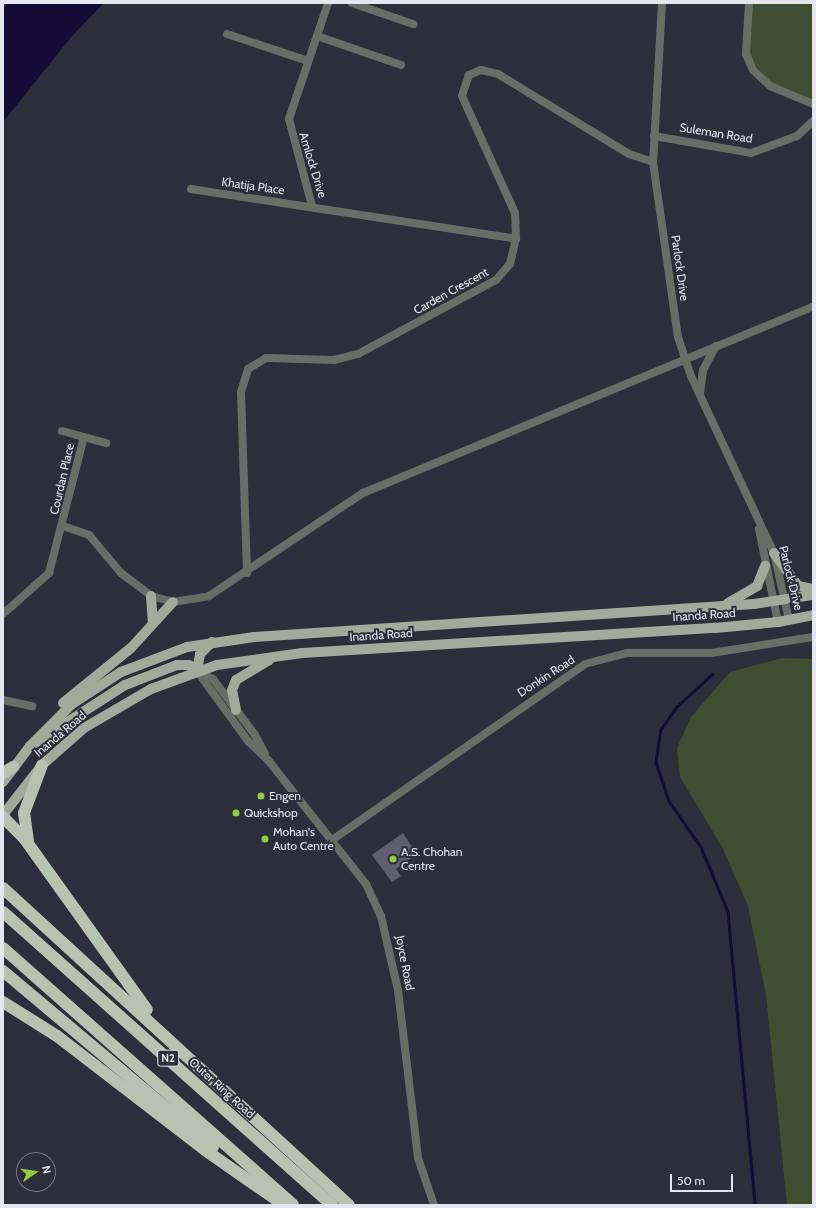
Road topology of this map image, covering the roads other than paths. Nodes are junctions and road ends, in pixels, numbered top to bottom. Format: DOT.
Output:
graph roads {
  1 [pos="328,3"];
  2 [pos="352,3"];
  3 [pos="662,3"];
  4 [pos="749,3"];
  5 [pos="413,24"];
  6 [pos="227,34"];
  7 [pos="316,36"];
  8 [pos="308,61"];
  9 [pos="401,65"];
  10 [pos="813,104"];
  11 [pos="813,121"];
  12 [pos="654,136"];
  13 [pos="653,162"];
  14 [pos="191,190"];
  15 [pos="312,206"];
  16 [pos="516,239"];
  17 [pos="813,307"];
  18 [pos="716,346"];
  19 [pos="684,360"];
  20 [pos="700,394"];
  21 [pos="62,431"];
  22 [pos="84,437"];
  23 [pos="106,443"];
  24 [pos="757,521"];
  25 [pos="63,526"];
  26 [pos="774,553"];
  27 [pos="766,566"];
  28 [pos="247,573"];
  29 [pos="813,589"];
  30 [pos="813,595"];
  31 [pos="151,596"];
  32 [pos="786,600"];
  33 [pos="173,602"];
  34 [pos="774,602"];
  35 [pos="721,606"];
  36 [pos="3,614"];
  37 [pos="813,615"];
  38 [pos="789,620"];
  39 [pos="153,622"];
  40 [pos="778,622"];
  41 [pos="813,637"];
  42 [pos="212,641"];
  43 [pos="276,656"];
  44 [pos="197,671"];
  45 [pos="3,700"];
  46 [pos="32,706"];
  47 [pos="236,710"];
  48 [pos="30,746"];
  49 [pos="268,760"];
  50 [pos="42,764"];
  51 [pos="8,770"];
  52 [pos="3,782"];
  53 [pos="3,816"];
  54 [pos="332,840"];
  55 [pos="33,851"];
  56 [pos="3,888"];
  57 [pos="3,912"];
  58 [pos="3,948"];
  59 [pos="3,971"];
  60 [pos="3,1002"];
  61 [pos="168,1036"];
  62 [pos="258,1186"];
  63 [pos="284,1205"];
  64 [pos="293,1205"];
  65 [pos="332,1205"];
  66 [pos="349,1205"];
  67 [pos="434,1205"];
  1 -- 7 [label="street, Amlock Drive"];
  2 -- 5 [label="street"];
  3 -- 12 [label="street, Parlock Drive"];
  4 -- 10 [label="street"];
  6 -- 8 [label="street"];
  7 -- 8 [label="street, Amlock Drive"];
  7 -- 9 [label="street"];
  8 -- 15 [label="street, Amlock Drive"];
  11 -- 12 [label="street, Suleman Road"];
  12 -- 13 [label="street, Parlock Drive"];
  13 -- 16 [label="street, Carden Crescent"];
  13 -- 19 [label="street, Parlock Drive"];
  14 -- 15 [label="street, Khatija Place"];
  15 -- 16 [label="street, Amlock Drive"];
  16 -- 28 [label="street, Carden Crescent"];
  17 -- 18 [label="street"];
  18 -- 19 [label="street"];
  18 -- 20 [label="street"];
  19 -- 20 [label="street, Parlock Drive"];
  19 -- 28 [label="street"];
  20 -- 24 [label="street, Parlock Drive"];
  21 -- 22 [label="street, Courdan Place"];
  22 -- 23 [label="street, Courdan Place"];
  22 -- 25 [label="street, Courdan Place"];
  24 -- 26 [label="street, Parlock Drive"];
  24 -- 27 [label="street, Parlock Drive"];
  25 -- 31 [label="street, Courdan Place"];
  25 -- 36 [label="street, Courdan Place"];
  26 -- 29 [label="main road"];
  26 -- 32 [label="street, Parlock Drive"];
  27 -- 34 [label="street, Parlock Drive"];
  27 -- 35 [label="main road"];
  28 -- 33 [label="street"];
  30 -- 32 [label="main road, Inanda Road"];
  31 -- 33 [label="street, Courdan Place"];
  31 -- 39 [label="main road"];
  32 -- 34 [label="main road, Inanda Road"];
  32 -- 38 [label="street, Parlock Drive"];
  33 -- 39 [label="main road"];
  34 -- 35 [label="main road, Inanda Road"];
  34 -- 40 [label="street, Parlock Drive"];
  35 -- 42 [label="main road, Inanda Road"];
  37 -- 38 [label="main road, Inanda Road"];
  38 -- 40 [label="main road, Inanda Road"];
  39 -- 48 [label="main road"];
  40 -- 43 [label="main road, Inanda Road"];
  41 -- 54 [label="street, Donkin Road"];
  42 -- 44 [label="main road"];
  42 -- 48 [label="main road, Inanda Road"];
  43 -- 44 [label="main road, Inanda Road"];
  43 -- 47 [label="main road"];
  44 -- 47 [label="street, Joyce Road"];
  44 -- 48 [label="main road"];
  44 -- 49 [label="street, Joyce Road"];
  44 -- 50 [label="main road, Inanda Road"];
  45 -- 46 [label="street"];
  47 -- 49 [label="street, Joyce Road"];
  48 -- 51 [label="main road, Inanda Road"];
  49 -- 54 [label="street, Joyce Road"];
  50 -- 53 [label="main road, Inanda Road"];
  50 -- 55 [label="highway"];
  51 -- 52 [label="main road, Inanda Road"];
  53 -- 55 [label="highway"];
  54 -- 67 [label="street, Joyce Road"];
  55 -- 61 [label="highway"];
  56 -- 61 [label="highway"];
  57 -- 65 [label="highway, Outer Ring Road / N2"];
  58 -- 64 [label="highway, N2"];
  59 -- 62 [label="highway"];
  60 -- 62 [label="highway"];
  61 -- 66 [label="highway"];
  62 -- 63 [label="highway"];
}
